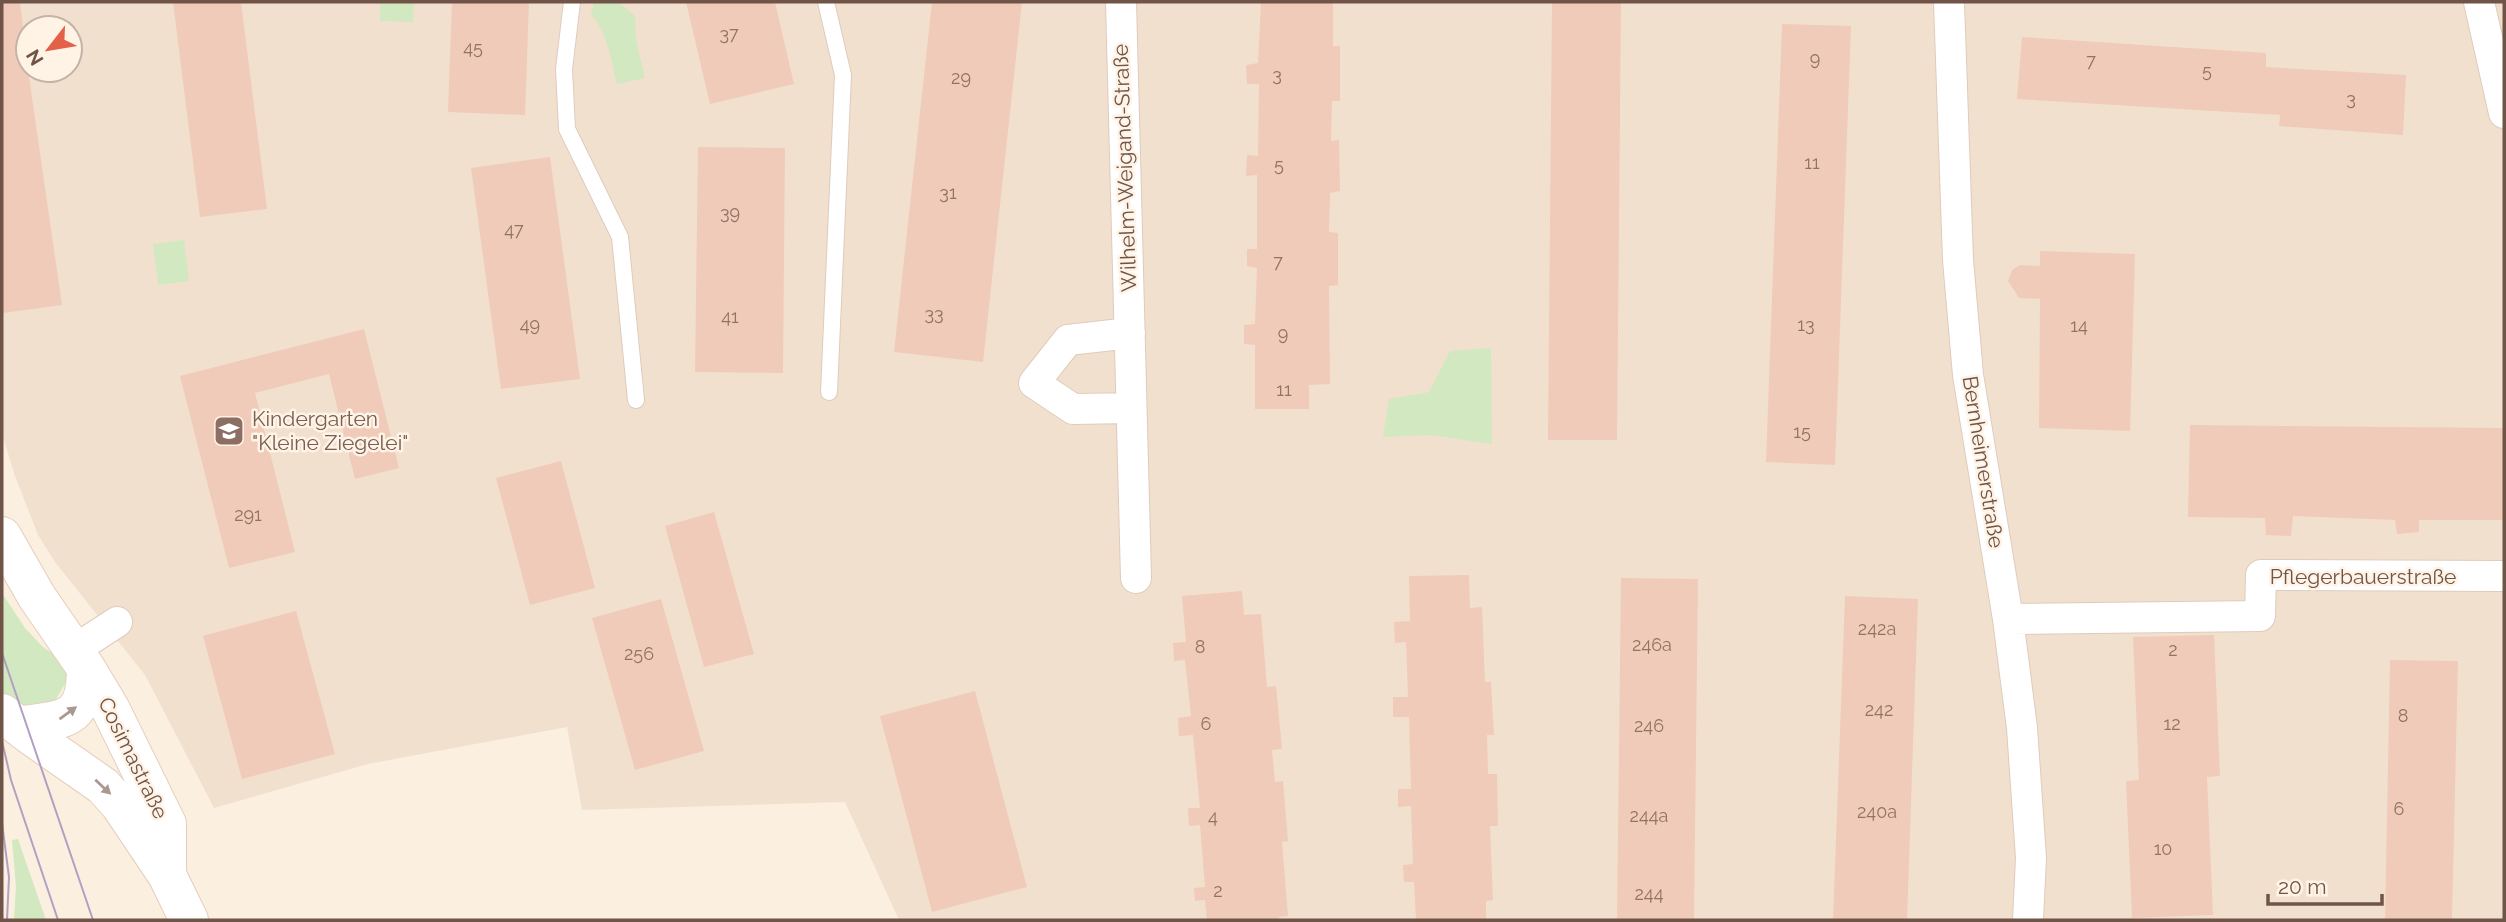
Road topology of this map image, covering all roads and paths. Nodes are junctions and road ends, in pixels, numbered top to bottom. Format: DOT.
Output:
graph roads {
  1 [pos="572,2"];
  2 [pos="826,2"];
  3 [pos="1121,2"];
  4 [pos="1949,2"];
  5 [pos="2479,2"];
  6 [pos="2504,113"];
  7 [pos="1129,333"];
  8 [pos="829,392"];
  9 [pos="636,400"];
  10 [pos="1131,408"];
  11 [pos="2,536"];
  12 [pos="2504,576"];
  13 [pos="1136,578"];
  14 [pos="2008,619"];
  15 [pos="117,622"];
  16 [pos="80,659"];
  17 [pos="10,720"];
  18 [pos="167,875"];
  19 [pos="189,920"];
  20 [pos="2028,920"];
  1 -- 9 [label="lane"];
  2 -- 8 [label="lane"];
  3 -- 7 [label="street, Wilhelm-Weigand-Straße"];
  4 -- 14 [label="street, Bernheimerstraße"];
  5 -- 6 [label="street"];
  7 -- 10 [label="street, Wilhelm-Weigand-Straße"];
  7 -- 10 [label="street"];
  10 -- 13 [label="street, Wilhelm-Weigand-Straße"];
  11 -- 16 [label="main road, Cosimastraße"];
  12 -- 14 [label="street, Pflegerbauerstraße"];
  14 -- 20 [label="street, Bernheimerstraße"];
  15 -- 16 [label="street"];
  17 -- 16 [label="main road, one-way"];
  16 -- 18 [label="main road, Cosimastraße"];
  17 -- 18 [label="main road, Cosimastraße, one-way"];
  18 -- 19 [label="main road, Cosimastraße"];
}
